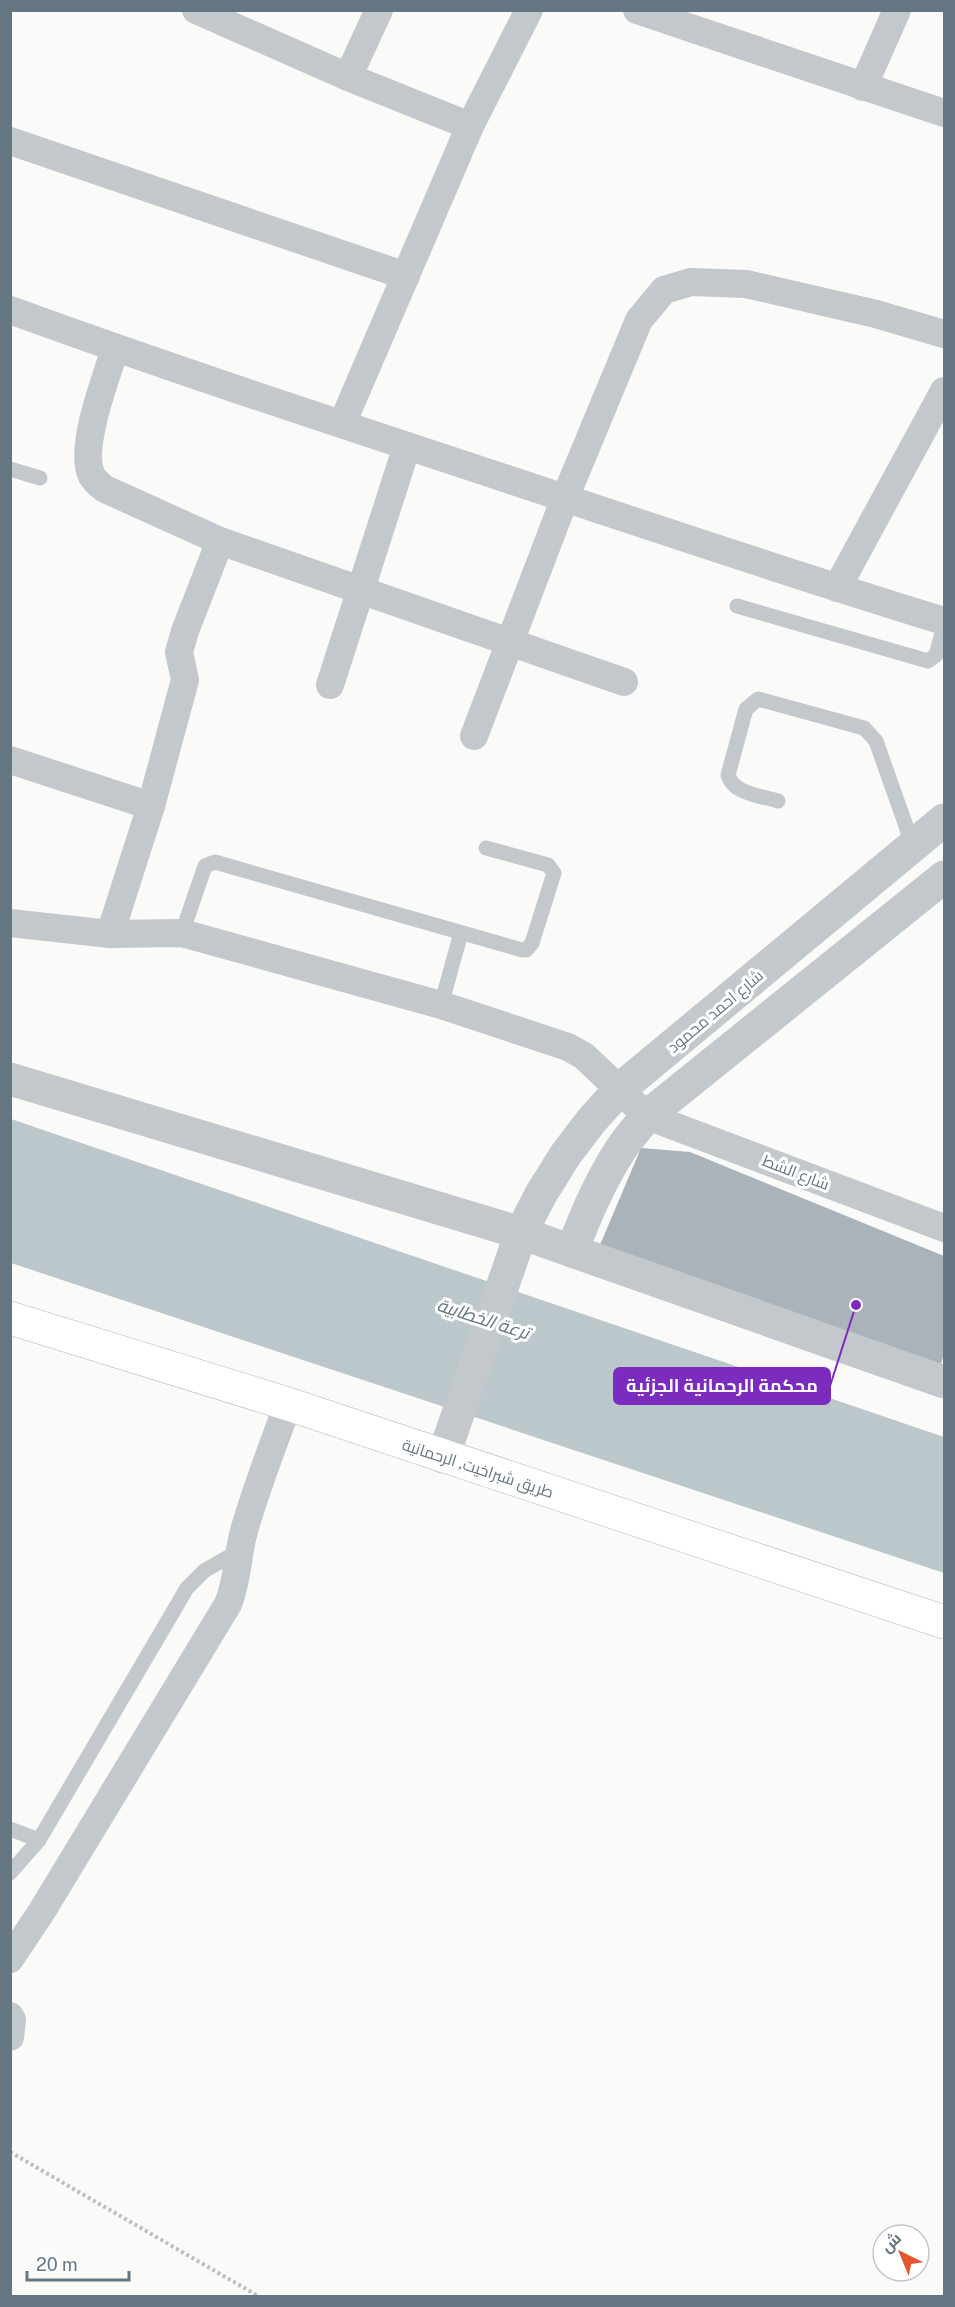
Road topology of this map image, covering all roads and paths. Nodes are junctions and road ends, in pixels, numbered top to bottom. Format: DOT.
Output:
graph roads {
  1 [pos="196,10"];
  2 [pos="379,10"];
  3 [pos="529,10"];
  4 [pos="637,10"];
  5 [pos="897,10"];
  6 [pos="348,77"];
  7 [pos="863,87"];
  8 [pos="945,113"];
  9 [pos="470,126"];
  10 [pos="10,141"];
  11 [pos="406,276"];
  12 [pos="10,310"];
  13 [pos="945,334"];
  14 [pos="115,348"];
  15 [pos="945,391"];
  16 [pos="342,424"];
  17 [pos="407,446"];
  18 [pos="10,469"];
  19 [pos="40,478"];
  20 [pos="564,498"];
  21 [pos="220,541"];
  22 [pos="837,588"];
  23 [pos="360,591"];
  24 [pos="737,606"];
  25 [pos="945,621"];
  26 [pos="945,626"];
  27 [pos="511,643"];
  28 [pos="624,682"];
  29 [pos="330,685"];
  30 [pos="474,736"];
  31 [pos="10,760"];
  32 [pos="778,801"];
  33 [pos="151,806"];
  34 [pos="945,820"];
  35 [pos="913,846"];
  36 [pos="486,848"];
  37 [pos="945,877"];
  38 [pos="10,922"];
  39 [pos="182,933"];
  40 [pos="461,933"];
  41 [pos="110,934"];
  42 [pos="441,1005"];
  43 [pos="10,1079"];
  44 [pos="620,1089"];
  45 [pos="647,1116"];
  46 [pos="945,1228"];
  47 [pos="521,1233"];
  48 [pos="572,1251"];
  49 [pos="10,1318"];
  50 [pos="945,1382"];
  51 [pos="288,1404"];
  52 [pos="443,1457"];
  53 [pos="239,1551"];
  54 [pos="945,1622"];
  55 [pos="10,1828"];
  56 [pos="39,1840"];
  57 [pos="10,1873"];
  58 [pos="10,1959"];
  59 [pos="10,2016"];
  60 [pos="10,2037"];
  61 [pos="10,2152"];
  62 [pos="258,2296"];
  1 -- 6 [label="street"];
  2 -- 6 [label="street"];
  3 -- 9 [label="street"];
  4 -- 7 [label="street"];
  5 -- 7 [label="street"];
  6 -- 9 [label="street"];
  7 -- 8 [label="street"];
  9 -- 11 [label="street"];
  10 -- 11 [label="street"];
  11 -- 16 [label="street"];
  12 -- 14 [label="street"];
  13 -- 20 [label="street"];
  14 -- 16 [label="street"];
  14 -- 21 [label="street"];
  15 -- 22 [label="street"];
  16 -- 17 [label="street"];
  17 -- 20 [label="street"];
  17 -- 23 [label="street"];
  18 -- 19 [label="lane"];
  20 -- 22 [label="street"];
  20 -- 27 [label="street"];
  21 -- 23 [label="street"];
  21 -- 33 [label="street"];
  22 -- 25 [label="street"];
  23 -- 27 [label="street"];
  23 -- 29 [label="street"];
  24 -- 26 [label="lane"];
  27 -- 28 [label="street"];
  27 -- 30 [label="street"];
  31 -- 33 [label="street"];
  32 -- 35 [label="lane"];
  33 -- 41 [label="street"];
  34 -- 35 [label="street, شارع احمد محمود"];
  35 -- 44 [label="street, شارع احمد محمود"];
  36 -- 40 [label="lane"];
  37 -- 45 [label="street"];
  38 -- 41 [label="street"];
  39 -- 40 [label="lane"];
  39 -- 41 [label="street"];
  39 -- 42 [label="street"];
  40 -- 42 [label="lane"];
  42 -- 44 [label="street"];
  43 -- 47 [label="street"];
  44 -- 45 [label="street"];
  44 -- 47 [label="street, شارع احمد محمود"];
  45 -- 46 [label="street, شارع الشط"];
  45 -- 48 [label="street"];
  47 -- 48 [label="street"];
  47 -- 52 [label="street, شارع احمد محمود"];
  48 -- 50 [label="street"];
  49 -- 51 [label="main road, طريق شبراخيت, الرحمانية"];
  51 -- 52 [label="main road, طريق شبراخيت, الرحمانية"];
  51 -- 53 [label="street"];
  52 -- 54 [label="main road, طريق شبراخيت, الرحمانية"];
  53 -- 56 [label="lane"];
  53 -- 58 [label="street"];
  55 -- 56 [label="lane"];
  56 -- 57 [label="lane"];
  59 -- 60 [label="street"];
  61 -- 62 [label="path"];
}
